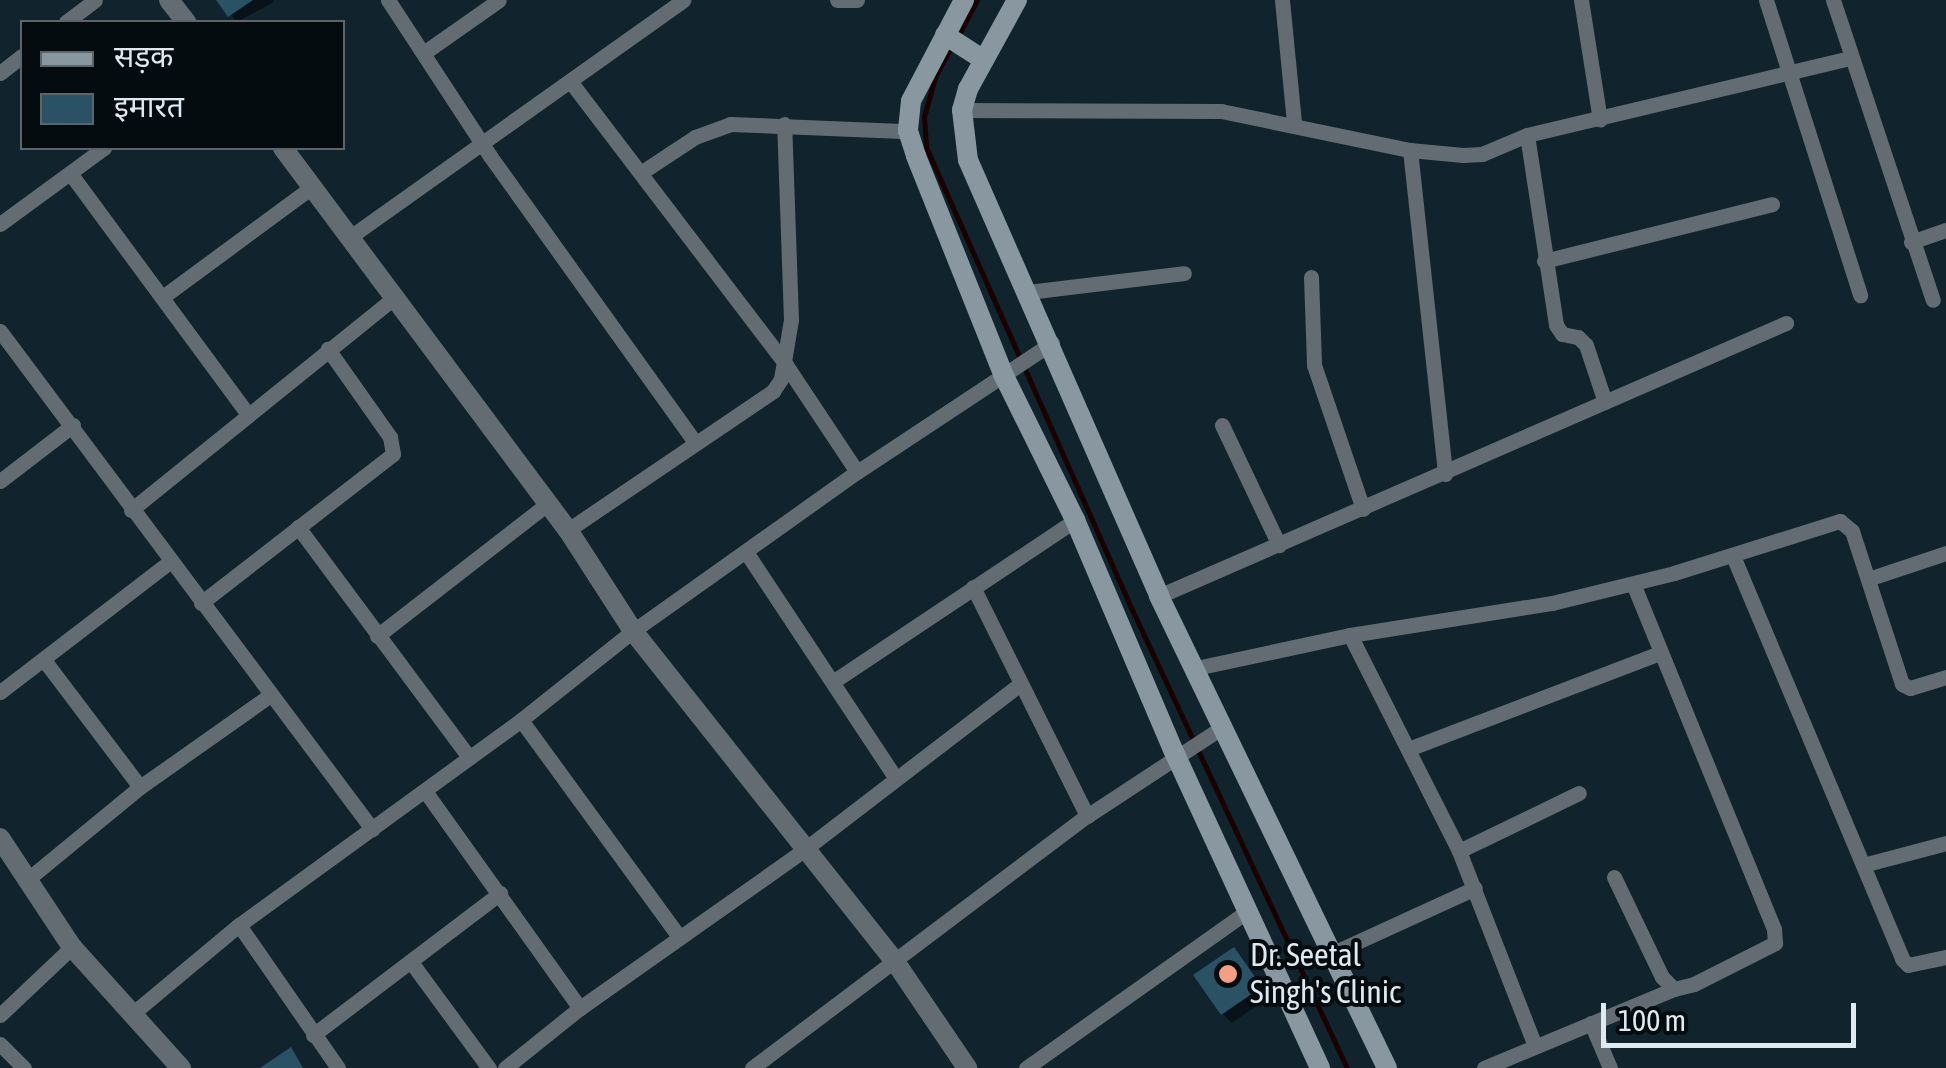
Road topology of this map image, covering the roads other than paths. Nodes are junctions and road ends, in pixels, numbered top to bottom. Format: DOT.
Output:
graph roads {
  1 [pos="95,0"];
  2 [pos="169,0"];
  3 [pos="388,0"];
  4 [pos="498,0"];
  5 [pos="683,0"];
  6 [pos="836,0"];
  7 [pos="857,0"];
  8 [pos="964,0"];
  9 [pos="1017,0"];
  10 [pos="1282,0"];
  11 [pos="1581,0"];
  12 [pos="1766,0"];
  13 [pos="1833,0"];
  14 [pos="479,6"];
  15 [pos="69,20"];
  16 [pos="184,20"];
  17 [pos="948,37"];
  18 [pos="425,52"];
  19 [pos="978,57"];
  20 [pos="20,58"];
  21 [pos="1850,58"];
  22 [pos="0,73"];
  23 [pos="1790,74"];
  24 [pos="570,80"];
  25 [pos="962,110"];
  26 [pos="1600,120"];
  27 [pos="1294,123"];
  28 [pos="784,124"];
  29 [pos="908,132"];
  30 [pos="1528,135"];
  31 [pos="481,141"];
  32 [pos="101,150"];
  33 [pos="285,150"];
  34 [pos="1410,150"];
  35 [pos="642,172"];
  36 [pos="70,173"];
  37 [pos="313,186"];
  38 [pos="1772,204"];
  39 [pos="0,224"];
  40 [pos="1946,230"];
  41 [pos="350,237"];
  42 [pos="1911,242"];
  43 [pos="1544,261"];
  44 [pos="1184,273"];
  45 [pos="1311,278"];
  46 [pos="1028,292"];
  47 [pos="1860,295"];
  48 [pos="164,296"];
  49 [pos="394,298"];
  50 [pos="1933,300"];
  51 [pos="1786,323"];
  52 [pos="0,331"];
  53 [pos="1046,346"];
  54 [pos="328,349"];
  55 [pos="786,365"];
  56 [pos="1011,369"];
  57 [pos="1605,402"];
  58 [pos="247,413"];
  59 [pos="73,424"];
  60 [pos="1222,426"];
  61 [pos="694,442"];
  62 [pos="856,472"];
  63 [pos="1445,474"];
  64 [pos="0,482"];
  65 [pos="547,504"];
  66 [pos="1363,509"];
  67 [pos="131,510"];
  68 [pos="1075,520"];
  69 [pos="298,527"];
  70 [pos="568,530"];
  71 [pos="1279,545"];
  72 [pos="746,552"];
  73 [pos="1946,553"];
  74 [pos="1733,556"];
  75 [pos="172,561"];
  76 [pos="1868,579"];
  77 [pos="1633,584"];
  78 [pos="973,587"];
  79 [pos="1159,596"];
  80 [pos="201,602"];
  81 [pos="632,631"];
  82 [pos="1350,635"];
  83 [pos="377,636"];
  84 [pos="1660,652"];
  85 [pos="44,660"];
  86 [pos="1196,668"];
  87 [pos="1946,677"];
  88 [pos="834,681"];
  89 [pos="1019,684"];
  90 [pos="0,692"];
  91 [pos="269,696"];
  92 [pos="521,720"];
  93 [pos="1214,732"];
  94 [pos="1411,748"];
  95 [pos="1180,752"];
  96 [pos="468,756"];
  97 [pos="896,778"];
  98 [pos="140,787"];
  99 [pos="425,791"];
  100 [pos="1579,793"];
  101 [pos="1087,816"];
  102 [pos="372,829"];
  103 [pos="0,838"];
  104 [pos="1946,844"];
  105 [pos="805,849"];
  106 [pos="1459,851"];
  107 [pos="1863,864"];
  108 [pos="1614,877"];
  109 [pos="28,879"];
  110 [pos="1475,888"];
  111 [pos="500,894"];
  112 [pos="1246,912"];
  113 [pos="239,925"];
  114 [pos="678,937"];
  115 [pos="72,947"];
  116 [pos="1333,953"];
  117 [pos="1946,956"];
  118 [pos="411,962"];
  119 [pos="896,963"];
  120 [pos="1674,989"];
  121 [pos="580,1008"];
  122 [pos="132,1014"];
  123 [pos="0,1015"];
  124 [pos="1591,1022"];
  125 [pos="313,1035"];
  126 [pos="0,1044"];
  127 [pos="1535,1046"];
  128 [pos="24,1068"];
  129 [pos="181,1068"];
  130 [pos="338,1068"];
  131 [pos="489,1068"];
  132 [pos="504,1068"];
  133 [pos="752,1068"];
  134 [pos="967,1068"];
  135 [pos="1026,1068"];
  136 [pos="1320,1068"];
  137 [pos="1387,1068"];
  138 [pos="1484,1068"];
  139 [pos="1610,1068"];
  1 -- 15 [label="street"];
  2 -- 16 [label="street"];
  3 -- 18 [label="street"];
  4 -- 14 [label="street"];
  5 -- 24 [label="street"];
  6 -- 7 [label="street"];
  8 -- 17 [label="main road"];
  9 -- 19 [label="main road"];
  10 -- 27 [label="street"];
  11 -- 26 [label="street"];
  12 -- 23 [label="street"];
  13 -- 21 [label="street"];
  14 -- 18 [label="street"];
  17 -- 19 [label="main road"];
  17 -- 29 [label="main road"];
  18 -- 31 [label="street"];
  19 -- 25 [label="main road"];
  20 -- 22 [label="street"];
  21 -- 23 [label="street"];
  21 -- 42 [label="street"];
  23 -- 26 [label="street"];
  23 -- 47 [label="street"];
  24 -- 31 [label="street"];
  24 -- 35 [label="street"];
  25 -- 27 [label="street"];
  25 -- 46 [label="main road"];
  26 -- 30 [label="street"];
  27 -- 34 [label="street"];
  28 -- 29 [label="street"];
  28 -- 35 [label="street"];
  28 -- 55 [label="street"];
  29 -- 56 [label="main road"];
  30 -- 34 [label="street"];
  30 -- 43 [label="street"];
  31 -- 41 [label="street"];
  31 -- 61 [label="street"];
  32 -- 36 [label="street"];
  33 -- 37 [label="street"];
  34 -- 63 [label="street"];
  35 -- 55 [label="street"];
  36 -- 39 [label="street"];
  36 -- 48 [label="street"];
  37 -- 41 [label="street"];
  37 -- 48 [label="street"];
  38 -- 43 [label="street"];
  40 -- 42 [label="street"];
  41 -- 49 [label="street"];
  42 -- 50 [label="street"];
  43 -- 57 [label="street"];
  44 -- 46 [label="street"];
  45 -- 66 [label="street"];
  46 -- 53 [label="main road"];
  48 -- 58 [label="street"];
  49 -- 54 [label="street"];
  49 -- 65 [label="street"];
  51 -- 57 [label="street"];
  52 -- 59 [label="street"];
  53 -- 56 [label="street"];
  53 -- 79 [label="main road"];
  54 -- 58 [label="street"];
  54 -- 69 [label="street"];
  55 -- 61 [label="street"];
  55 -- 62 [label="street"];
  56 -- 62 [label="street"];
  56 -- 68 [label="main road"];
  57 -- 63 [label="street"];
  58 -- 67 [label="street"];
  59 -- 64 [label="street"];
  59 -- 67 [label="street"];
  60 -- 71 [label="street"];
  61 -- 70 [label="street"];
  62 -- 72 [label="street"];
  63 -- 66 [label="street"];
  65 -- 70 [label="street"];
  65 -- 83 [label="street"];
  66 -- 71 [label="street"];
  67 -- 75 [label="street"];
  68 -- 78 [label="street"];
  68 -- 95 [label="main road"];
  69 -- 80 [label="street"];
  69 -- 83 [label="street"];
  70 -- 81 [label="street"];
  71 -- 79 [label="street"];
  72 -- 81 [label="street"];
  72 -- 88 [label="street"];
  73 -- 76 [label="street"];
  74 -- 76 [label="street"];
  74 -- 77 [label="street"];
  74 -- 107 [label="street"];
  75 -- 80 [label="street"];
  75 -- 85 [label="street"];
  76 -- 87 [label="street"];
  77 -- 82 [label="street"];
  77 -- 84 [label="street"];
  78 -- 88 [label="street"];
  78 -- 89 [label="street"];
  79 -- 86 [label="main road"];
  80 -- 91 [label="street"];
  81 -- 92 [label="street"];
  81 -- 105 [label="street"];
  82 -- 86 [label="street"];
  82 -- 94 [label="street"];
  83 -- 96 [label="street"];
  84 -- 94 [label="street"];
  84 -- 120 [label="street"];
  85 -- 90 [label="street"];
  85 -- 98 [label="street"];
  86 -- 93 [label="main road"];
  88 -- 97 [label="street"];
  89 -- 97 [label="street"];
  89 -- 101 [label="street"];
  91 -- 98 [label="street"];
  91 -- 102 [label="street"];
  92 -- 96 [label="street"];
  92 -- 114 [label="street"];
  93 -- 95 [label="street"];
  93 -- 116 [label="main road"];
  94 -- 106 [label="street"];
  95 -- 101 [label="street"];
  95 -- 112 [label="main road"];
  96 -- 99 [label="street"];
  97 -- 105 [label="street"];
  98 -- 109 [label="street"];
  99 -- 102 [label="street"];
  99 -- 111 [label="street"];
  100 -- 106 [label="street"];
  101 -- 119 [label="street"];
  102 -- 113 [label="street"];
  103 -- 109 [label="street"];
  104 -- 107 [label="street"];
  105 -- 114 [label="street"];
  105 -- 119 [label="street"];
  106 -- 110 [label="street"];
  107 -- 117 [label="street"];
  108 -- 120 [label="street"];
  109 -- 115 [label="street"];
  110 -- 116 [label="street"];
  110 -- 127 [label="street"];
  111 -- 118 [label="street"];
  111 -- 121 [label="street"];
  112 -- 135 [label="street"];
  112 -- 136 [label="main road"];
  113 -- 122 [label="street"];
  113 -- 125 [label="street"];
  114 -- 121 [label="street"];
  115 -- 122 [label="street"];
  115 -- 123 [label="street"];
  116 -- 137 [label="main road"];
  118 -- 125 [label="street"];
  118 -- 131 [label="street"];
  119 -- 133 [label="street"];
  119 -- 134 [label="street"];
  120 -- 124 [label="street"];
  121 -- 132 [label="street"];
  122 -- 129 [label="street"];
  124 -- 127 [label="street"];
  124 -- 139 [label="street"];
  125 -- 130 [label="street"];
  126 -- 128 [label="street"];
  127 -- 138 [label="street"];
}
